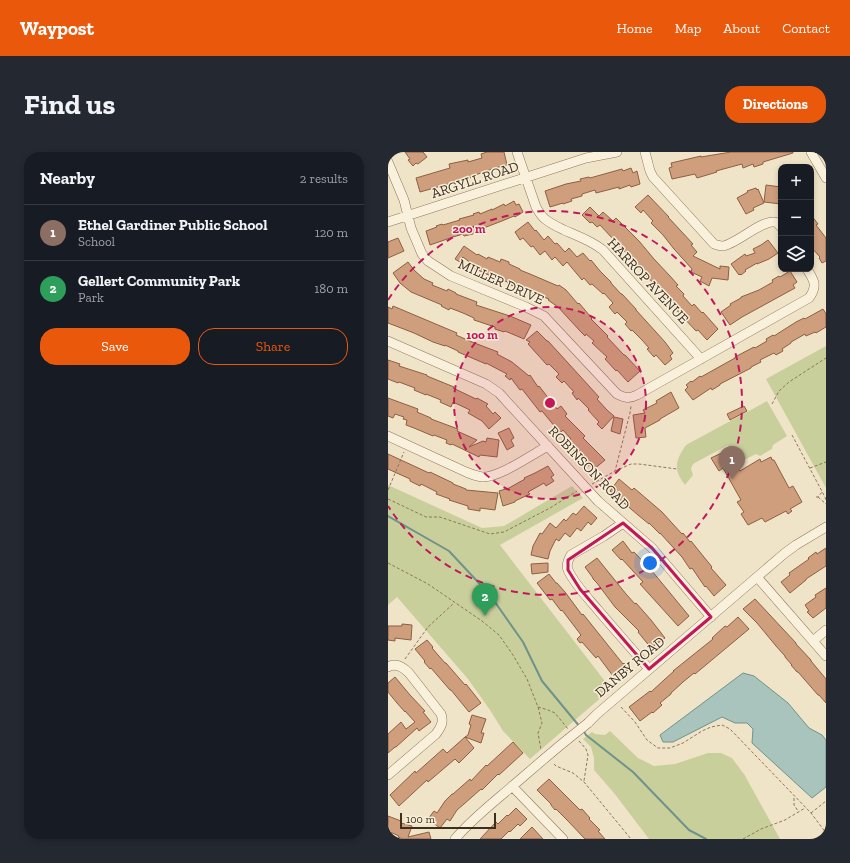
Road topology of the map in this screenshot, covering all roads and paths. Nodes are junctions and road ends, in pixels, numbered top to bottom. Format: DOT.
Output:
graph roads {
  1 [pos="517,152"];
  2 [pos="617,152"];
  3 [pos="645,152"];
  4 [pos="811,152"];
  5 [pos="388,162"];
  6 [pos="526,178"];
  7 [pos="826,178"];
  8 [pos="408,216"];
  9 [pos="388,222"];
  10 [pos="778,224"];
  11 [pos="809,272"];
  12 [pos="388,341"];
  13 [pos="826,358"];
  14 [pos="701,359"];
  15 [pos="772,404"];
  16 [pos="630,406"];
  17 [pos="792,435"];
  18 [pos="388,436"];
  19 [pos="548,446"];
  20 [pos="404,452"];
  21 [pos="826,462"];
  22 [pos="677,469"];
  23 [pos="810,469"];
  24 [pos="615,471"];
  25 [pos="590,485"];
  26 [pos="580,489"];
  27 [pos="388,490"];
  28 [pos="822,492"];
  29 [pos="388,499"];
  30 [pos="826,501"];
  31 [pos="826,504"];
  32 [pos="623,523"];
  33 [pos="826,527"];
  34 [pos="388,563"];
  35 [pos="757,577"];
  36 [pos="454,602"];
  37 [pos="711,617"];
  38 [pos="826,630"];
  39 [pos="813,641"];
  40 [pos="826,656"];
  41 [pos="404,659"];
  42 [pos="388,667"];
  43 [pos="649,669"];
  44 [pos="538,707"];
  45 [pos="621,707"];
  46 [pos="569,730"];
  47 [pos="578,740"];
  48 [pos="541,750"];
  49 [pos="554,764"];
  50 [pos="388,776"];
  51 [pos="584,782"];
  52 [pos="512,786"];
  53 [pos="794,796"];
  54 [pos="826,801"];
  55 [pos="805,808"];
  56 [pos="799,812"];
  57 [pos="811,813"];
  58 [pos="826,833"];
  59 [pos="457,838"];
  60 [pos="563,839"];
  61 [pos="631,839"];
  62 [pos="743,839"];
  1 -- 6 [label="street, HARROP AVENUE"];
  2 -- 6 [label="street, ARGYLL ROAD"];
  3 -- 10 [label="street"];
  4 -- 7 [label="street"];
  5 -- 8 [label="street, MILLER DRIVE"];
  6 -- 8 [label="street, ARGYLL ROAD"];
  6 -- 14 [label="street, HARROP AVENUE"];
  8 -- 9 [label="street, ARGYLL ROAD"];
  8 -- 14 [label="street, MILLER DRIVE"];
  11 -- 14 [label="street, MILLER DRIVE"];
  12 -- 19 [label="street, ROBINSON ROAD"];
  13 -- 15 [label="path"];
  16 -- 24 [label="path"];
  17 -- 23 [label="path"];
  18 -- 19 [label="street"];
  19 -- 32 [label="street, ROBINSON ROAD"];
  20 -- 27 [label="path"];
  21 -- 23 [label="path"];
  22 -- 24 [label="path"];
  23 -- 28 [label="path"];
  24 -- 25 [label="path"];
  26 -- 29 [label="path"];
  28 -- 30 [label="path"];
  28 -- 31 [label="path"];
  32 -- 37 [label="street, ROBINSON ROAD"];
  32 -- 43 [label="street"];
  33 -- 35 [label="street, DANBY ROAD"];
  34 -- 36 [label="path"];
  35 -- 37 [label="street, DANBY ROAD"];
  35 -- 39 [label="street"];
  36 -- 41 [label="path"];
  36 -- 44 [label="path"];
  37 -- 43 [label="street, DANBY ROAD"];
  38 -- 39 [label="street"];
  39 -- 40 [label="street"];
  42 -- 50 [label="street"];
  43 -- 52 [label="street, DANBY ROAD, bridge"];
  44 -- 46 [label="path"];
  44 -- 48 [label="path"];
  45 -- 53 [label="path"];
  47 -- 51 [label="path"];
  49 -- 51 [label="path"];
  51 -- 61 [label="path"];
  52 -- 59 [label="street, DANBY ROAD"];
  52 -- 60 [label="street"];
  53 -- 55 [label="path"];
  53 -- 56 [label="path"];
  54 -- 57 [label="path"];
  55 -- 56 [label="path"];
  55 -- 57 [label="path"];
  56 -- 62 [label="path"];
  57 -- 58 [label="path"];
}
